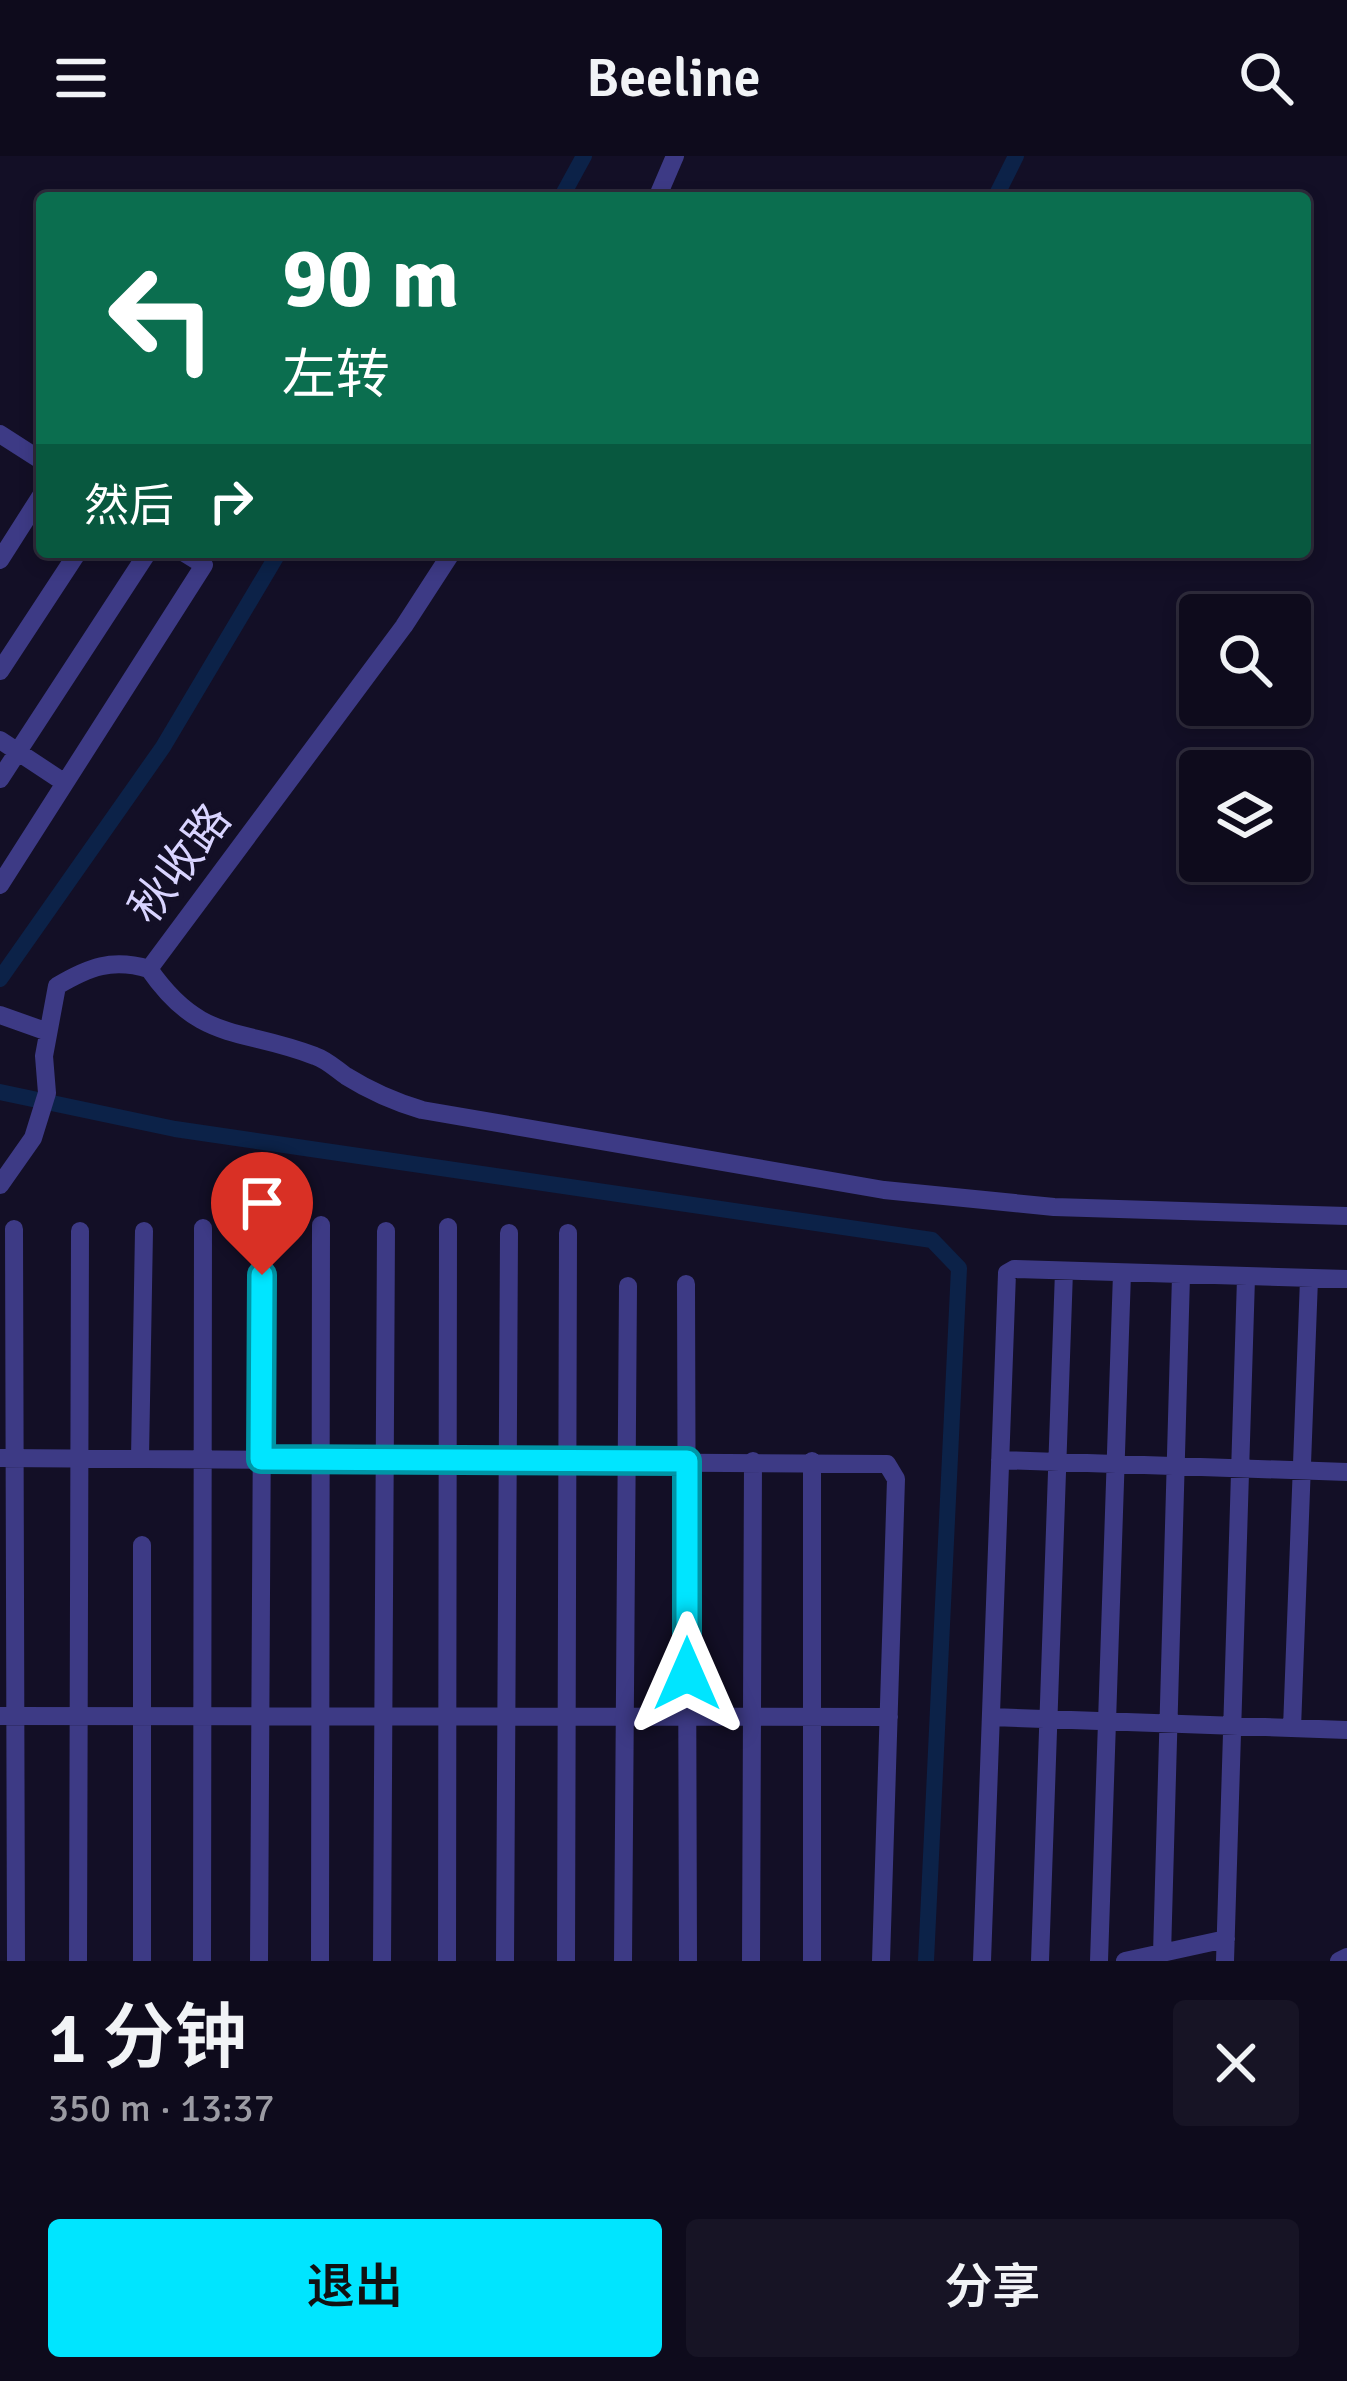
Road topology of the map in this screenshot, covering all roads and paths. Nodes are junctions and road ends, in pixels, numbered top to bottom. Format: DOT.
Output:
graph roads {
  1 [pos="675,156"];
  2 [pos="660,192"];
  3 [pos="3,442"];
  4 [pos="36,458"];
  5 [pos="36,503"];
  6 [pos="73,558"];
  7 [pos="144,558"];
  8 [pos="193,558"];
  9 [pos="448,558"];
  10 [pos="0,560"];
  11 [pos="0,671"];
  12 [pos="0,740"];
  13 [pos="18,752"];
  14 [pos="0,778"];
  15 [pos="65,783"];
  16 [pos="0,885"];
  17 [pos="148,969"];
  18 [pos="9,1018"];
  19 [pos="48,1031"];
  20 [pos="0,1184"];
  21 [pos="1347,1216"];
  22 [pos="322,1226"];
  23 [pos="448,1227"];
  24 [pos="203,1228"];
  25 [pos="263,1228"];
  26 [pos="14,1229"];
  27 [pos="144,1231"];
  28 [pos="386,1231"];
  29 [pos="80,1232"];
  30 [pos="509,1233"];
  31 [pos="568,1233"];
  32 [pos="1064,1271"];
  33 [pos="1122,1274"];
  34 [pos="1181,1276"];
  35 [pos="1246,1278"];
  36 [pos="1309,1279"];
  37 [pos="1347,1280"];
  38 [pos="686,1284"];
  39 [pos="628,1286"];
  40 [pos="7,1458"];
  41 [pos="80,1458"];
  42 [pos="140,1459"];
  43 [pos="202,1459"];
  44 [pos="261,1459"];
  45 [pos="321,1459"];
  46 [pos="384,1460"];
  47 [pos="448,1460"];
  48 [pos="508,1460"];
  49 [pos="567,1460"];
  50 [pos="627,1460"];
  51 [pos="1000,1460"];
  52 [pos="687,1461"];
  53 [pos="753,1461"];
  54 [pos="812,1461"];
  55 [pos="1057,1462"];
  56 [pos="1116,1464"];
  57 [pos="1176,1466"];
  58 [pos="1240,1468"];
  59 [pos="1302,1471"];
  60 [pos="1347,1472"];
  61 [pos="142,1545"];
  62 [pos="8,1716"];
  63 [pos="79,1716"];
  64 [pos="142,1716"];
  65 [pos="202,1716"];
  66 [pos="260,1716"];
  67 [pos="321,1716"];
  68 [pos="383,1717"];
  69 [pos="447,1717"];
  70 [pos="507,1717"];
  71 [pos="566,1717"];
  72 [pos="625,1717"];
  73 [pos="687,1717"];
  74 [pos="752,1717"];
  75 [pos="812,1717"];
  76 [pos="889,1717"];
  77 [pos="991,1717"];
  78 [pos="1048,1719"];
  79 [pos="1107,1721"];
  80 [pos="1168,1724"];
  81 [pos="1232,1726"];
  82 [pos="1292,1728"];
  83 [pos="1347,1730"];
  84 [pos="1226,1939"];
  85 [pos="1162,1954"];
  86 [pos="1347,1957"];
  87 [pos="16,1961"];
  88 [pos="78,1961"];
  89 [pos="142,1961"];
  90 [pos="202,1961"];
  91 [pos="259,1961"];
  92 [pos="320,1961"];
  93 [pos="382,1961"];
  94 [pos="447,1961"];
  95 [pos="505,1961"];
  96 [pos="566,1961"];
  97 [pos="623,1961"];
  98 [pos="688,1961"];
  99 [pos="752,1961"];
  100 [pos="812,1961"];
  101 [pos="881,1961"];
  102 [pos="982,1961"];
  103 [pos="1040,1961"];
  104 [pos="1100,1961"];
  105 [pos="1125,1961"];
  106 [pos="1225,1961"];
  107 [pos="1339,1961"];
  1 -- 2 [label="street"];
  3 -- 4 [label="street"];
  5 -- 10 [label="street"];
  6 -- 11 [label="street"];
  7 -- 13 [label="street"];
  8 -- 15 [label="street"];
  9 -- 17 [label="street, 秋收路"];
  12 -- 13 [label="street"];
  13 -- 14 [label="street"];
  13 -- 15 [label="street"];
  15 -- 16 [label="street"];
  17 -- 19 [label="street, 秋收路"];
  17 -- 21 [label="street"];
  18 -- 19 [label="street"];
  19 -- 20 [label="street, 秋收路"];
  22 -- 45 [label="street"];
  23 -- 47 [label="street"];
  24 -- 43 [label="street"];
  25 -- 44 [label="street"];
  26 -- 40 [label="street"];
  27 -- 42 [label="street"];
  28 -- 46 [label="street"];
  29 -- 41 [label="street"];
  30 -- 48 [label="street"];
  31 -- 49 [label="street"];
  32 -- 33 [label="street"];
  32 -- 51 [label="street"];
  32 -- 55 [label="street"];
  33 -- 34 [label="street"];
  33 -- 56 [label="street"];
  34 -- 35 [label="street"];
  34 -- 57 [label="street"];
  35 -- 36 [label="street"];
  35 -- 58 [label="street"];
  36 -- 37 [label="street"];
  36 -- 59 [label="street"];
  38 -- 52 [label="street"];
  39 -- 50 [label="street"];
  40 -- 41 [label="street"];
  40 -- 62 [label="street"];
  41 -- 42 [label="street"];
  41 -- 63 [label="street"];
  42 -- 43 [label="street"];
  43 -- 44 [label="street"];
  43 -- 65 [label="street"];
  44 -- 45 [label="street"];
  44 -- 66 [label="street"];
  45 -- 46 [label="street"];
  45 -- 67 [label="street"];
  46 -- 47 [label="street"];
  46 -- 68 [label="street"];
  47 -- 48 [label="street"];
  47 -- 69 [label="street"];
  48 -- 49 [label="street"];
  48 -- 70 [label="street"];
  49 -- 50 [label="street"];
  49 -- 71 [label="street"];
  50 -- 52 [label="street"];
  50 -- 72 [label="street"];
  51 -- 55 [label="street"];
  51 -- 77 [label="street"];
  52 -- 53 [label="street"];
  52 -- 73 [label="street"];
  53 -- 54 [label="street"];
  53 -- 74 [label="street"];
  54 -- 75 [label="street"];
  54 -- 76 [label="street"];
  55 -- 56 [label="street"];
  55 -- 78 [label="street"];
  56 -- 57 [label="street"];
  56 -- 79 [label="street"];
  57 -- 58 [label="street"];
  57 -- 80 [label="street"];
  58 -- 59 [label="street"];
  58 -- 81 [label="street"];
  59 -- 60 [label="street"];
  59 -- 82 [label="street"];
  61 -- 64 [label="street"];
  62 -- 63 [label="street"];
  62 -- 87 [label="street"];
  63 -- 64 [label="street"];
  63 -- 88 [label="street"];
  64 -- 65 [label="street"];
  64 -- 89 [label="street"];
  65 -- 66 [label="street"];
  65 -- 90 [label="street"];
  66 -- 67 [label="street"];
  66 -- 91 [label="street"];
  67 -- 68 [label="street"];
  67 -- 92 [label="street"];
  68 -- 69 [label="street"];
  68 -- 93 [label="street"];
  69 -- 70 [label="street"];
  69 -- 94 [label="street"];
  70 -- 71 [label="street"];
  70 -- 95 [label="street"];
  71 -- 72 [label="street"];
  71 -- 96 [label="street"];
  72 -- 73 [label="street"];
  72 -- 97 [label="street"];
  73 -- 74 [label="street"];
  73 -- 98 [label="street"];
  74 -- 75 [label="street"];
  74 -- 99 [label="street"];
  75 -- 76 [label="street"];
  75 -- 100 [label="street"];
  76 -- 101 [label="street"];
  77 -- 78 [label="street"];
  77 -- 102 [label="street"];
  78 -- 79 [label="street"];
  78 -- 103 [label="street"];
  79 -- 80 [label="street"];
  79 -- 104 [label="street"];
  80 -- 81 [label="street"];
  80 -- 85 [label="street"];
  81 -- 82 [label="street"];
  81 -- 84 [label="street"];
  82 -- 83 [label="street"];
  84 -- 85 [label="street"];
  84 -- 106 [label="street"];
  85 -- 105 [label="street"];
  86 -- 107 [label="street"];
}
